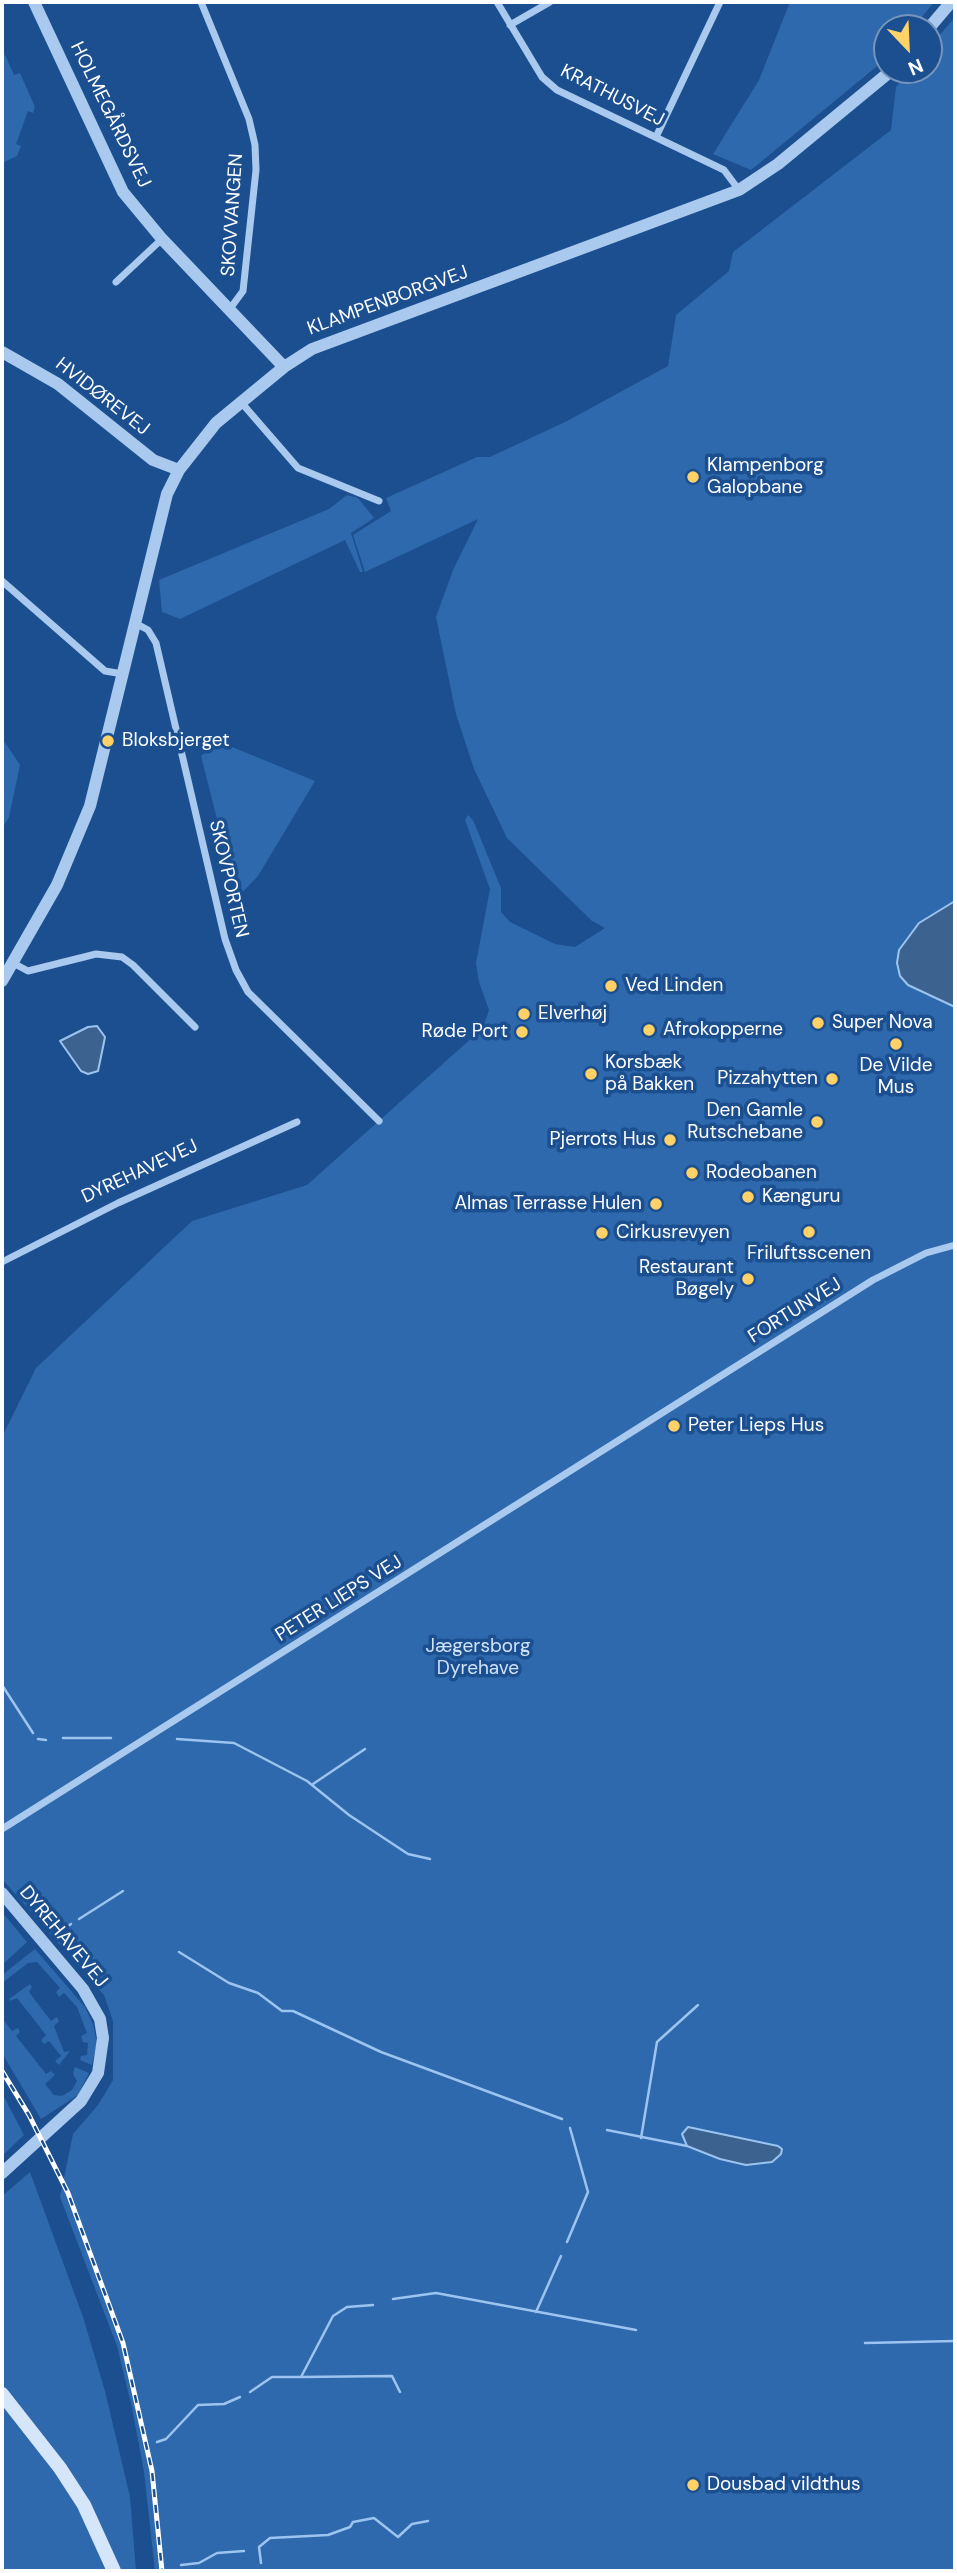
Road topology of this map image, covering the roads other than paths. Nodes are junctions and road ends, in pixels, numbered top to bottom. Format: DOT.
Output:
graph roads {
  1 [pos="34,2"];
  2 [pos="201,2"];
  3 [pos="497,2"];
  4 [pos="550,2"];
  5 [pos="720,2"];
  6 [pos="510,25"];
  7 [pos="875,84"];
  8 [pos="656,137"];
  9 [pos="739,190"];
  10 [pos="162,239"];
  11 [pos="116,282"];
  12 [pos="229,310"];
  13 [pos="2,352"];
  14 [pos="284,367"];
  15 [pos="240,401"];
  16 [pos="179,470"];
  17 [pos="379,501"];
  18 [pos="2,581"];
  19 [pos="134,623"];
  20 [pos="123,674"];
  21 [pos="13,964"];
  22 [pos="2,981"];
  23 [pos="195,1027"];
  24 [pos="379,1121"];
  25 [pos="297,1122"];
  26 [pos="955,1245"];
  27 [pos="2,1262"];
  28 [pos="692,1394"];
  29 [pos="2,1829"];
  30 [pos="2,1894"];
  31 [pos="2,2173"];
  32 [pos="2,2394"];
  33 [pos="114,2571"];
  1 -- 10 [label="street, HOLMEGÅRDSVEJ"];
  2 -- 12 [label="street, SKOVVANGEN"];
  3 -- 6 [label="street, KRATHUSVEJ"];
  4 -- 6 [label="street"];
  5 -- 8 [label="street"];
  6 -- 8 [label="street, KRATHUSVEJ"];
  7 -- 9 [label="street, KLAMPENBORGVEJ"];
  8 -- 9 [label="street, KRATHUSVEJ"];
  9 -- 14 [label="street, KLAMPENBORGVEJ"];
  10 -- 11 [label="street"];
  10 -- 12 [label="street, HOLMEGÅRDSVEJ"];
  12 -- 14 [label="street, HOLMEGÅRDSVEJ"];
  13 -- 16 [label="street, HVIDØREVEJ"];
  14 -- 15 [label="street, KLAMPENBORGVEJ"];
  15 -- 16 [label="street, KLAMPENBORGVEJ"];
  15 -- 17 [label="street"];
  16 -- 19 [label="street, KLAMPENBORGVEJ"];
  18 -- 20 [label="street"];
  19 -- 20 [label="street, KLAMPENBORGVEJ"];
  19 -- 24 [label="street, SKOVPORTEN"];
  20 -- 21 [label="street, KLAMPENBORGVEJ"];
  21 -- 22 [label="street, KLAMPENBORGVEJ"];
  21 -- 23 [label="street"];
  25 -- 27 [label="street, DYREHAVEVEJ"];
  26 -- 28 [label="street, FORTUNVEJ"];
  28 -- 29 [label="street, PETER LIEPS VEJ"];
  30 -- 31 [label="street, DYREHAVEVEJ"];
  32 -- 33 [label="main road"];
}
